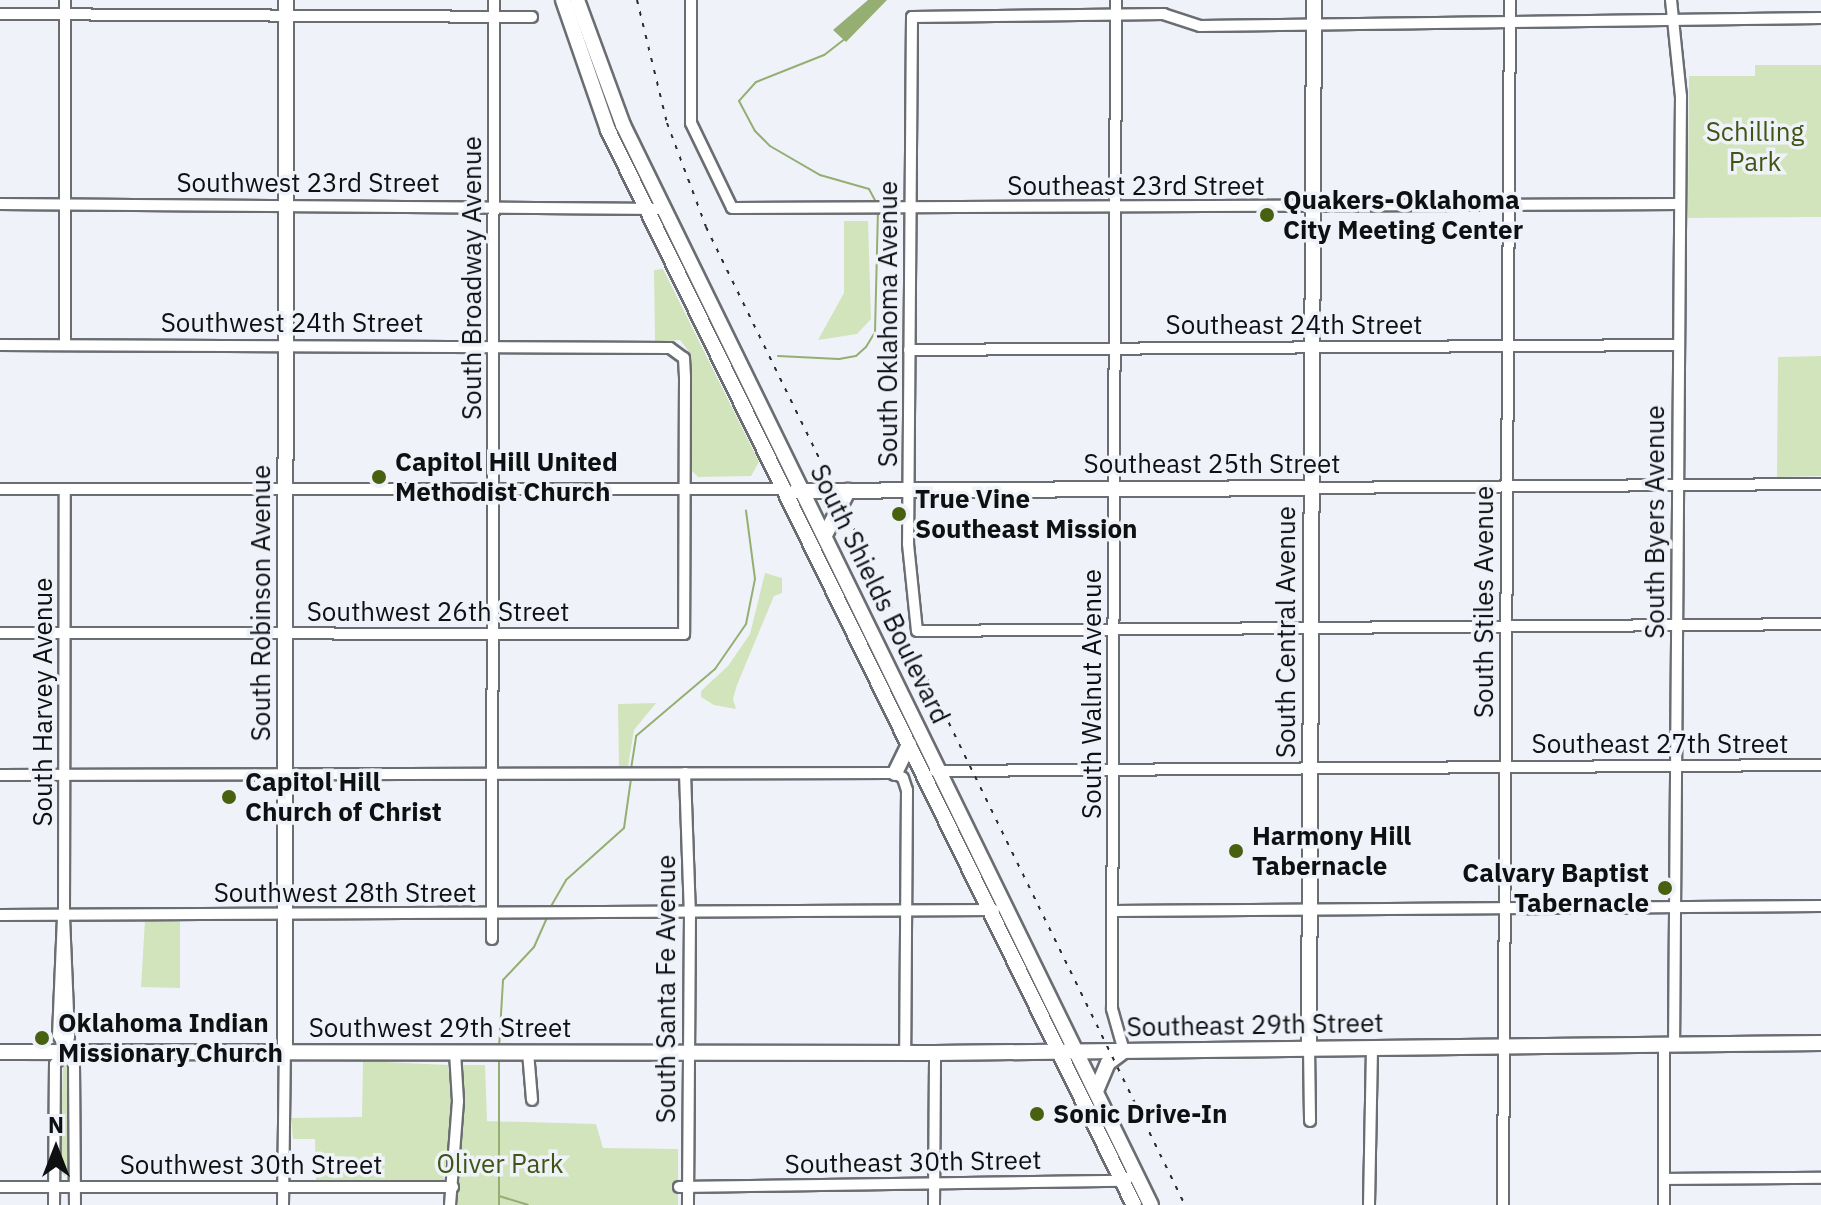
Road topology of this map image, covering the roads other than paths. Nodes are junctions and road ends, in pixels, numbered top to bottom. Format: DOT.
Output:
graph roads {
  1 [pos="65,0"];
  2 [pos="494,0"];
  3 [pos="563,0"];
  4 [pos="577,0"];
  5 [pos="691,0"];
  6 [pos="1116,0"];
  7 [pos="1314,0"];
  8 [pos="1510,0"];
  9 [pos="1671,0"];
  10 [pos="286,8"];
  11 [pos="65,13"];
  12 [pos="0,14"];
  13 [pos="1116,15"];
  14 [pos="494,16"];
  15 [pos="532,17"];
  16 [pos="1821,18"];
  17 [pos="1671,19"];
  18 [pos="1510,20"];
  19 [pos="1314,24"];
  20 [pos="0,204"];
  21 [pos="65,204"];
  22 [pos="1680,204"];
  23 [pos="285,205"];
  24 [pos="494,205"];
  25 [pos="1509,205"];
  26 [pos="1313,207"];
  27 [pos="1117,208"];
  28 [pos="646,209"];
  29 [pos="664,209"];
  30 [pos="910,209"];
  31 [pos="0,345"];
  32 [pos="65,345"];
  33 [pos="493,345"];
  34 [pos="1679,345"];
  35 [pos="285,346"];
  36 [pos="1508,346"];
  37 [pos="1311,347"];
  38 [pos="1116,348"];
  39 [pos="909,350"];
  40 [pos="1821,484"];
  41 [pos="1678,485"];
  42 [pos="1507,486"];
  43 [pos="1311,488"];
  44 [pos="0,489"];
  45 [pos="65,489"];
  46 [pos="784,489"];
  47 [pos="1115,489"];
  48 [pos="285,490"];
  49 [pos="494,490"];
  50 [pos="684,490"];
  51 [pos="802,491"];
  52 [pos="848,491"];
  53 [pos="908,491"];
  54 [pos="825,535"];
  55 [pos="866,620"];
  56 [pos="1821,624"];
  57 [pos="1676,625"];
  58 [pos="1506,627"];
  59 [pos="852,628"];
  60 [pos="1310,628"];
  61 [pos="1114,630"];
  62 [pos="0,633"];
  63 [pos="65,633"];
  64 [pos="285,634"];
  65 [pos="493,634"];
  66 [pos="909,744"];
  67 [pos="1821,765"];
  68 [pos="1506,767"];
  69 [pos="1675,767"];
  70 [pos="1310,769"];
  71 [pos="940,771"];
  72 [pos="1113,771"];
  73 [pos="923,772"];
  74 [pos="685,773"];
  75 [pos="895,773"];
  76 [pos="64,774"];
  77 [pos="0,775"];
  78 [pos="286,775"];
  79 [pos="493,775"];
  80 [pos="1821,906"];
  81 [pos="1675,907"];
  82 [pos="1504,908"];
  83 [pos="1309,909"];
  84 [pos="1008,910"];
  85 [pos="990,911"];
  86 [pos="1113,911"];
  87 [pos="905,912"];
  88 [pos="690,914"];
  89 [pos="0,915"];
  90 [pos="64,915"];
  91 [pos="286,915"];
  92 [pos="493,915"];
  93 [pos="492,939"];
  94 [pos="1821,1043"];
  95 [pos="1669,1045"];
  96 [pos="1504,1046"];
  97 [pos="1309,1047"];
  98 [pos="1372,1047"];
  99 [pos="1060,1051"];
  100 [pos="1124,1051"];
  101 [pos="0,1052"];
  102 [pos="66,1052"];
  103 [pos="285,1052"];
  104 [pos="455,1052"];
  105 [pos="523,1052"];
  106 [pos="689,1052"];
  107 [pos="1078,1052"];
  108 [pos="905,1053"];
  109 [pos="935,1053"];
  110 [pos="1096,1091"];
  111 [pos="532,1100"];
  112 [pos="1310,1121"];
  113 [pos="1129,1177"];
  114 [pos="1821,1178"];
  115 [pos="1664,1179"];
  116 [pos="934,1184"];
  117 [pos="283,1186"];
  118 [pos="684,1186"];
  119 [pos="0,1187"];
  120 [pos="54,1187"];
  121 [pos="74,1187"];
  122 [pos="453,1187"];
  123 [pos="54,1205"];
  124 [pos="75,1205"];
  125 [pos="283,1205"];
  126 [pos="450,1205"];
  127 [pos="688,1205"];
  128 [pos="934,1205"];
  129 [pos="1134,1205"];
  130 [pos="1151,1205"];
  131 [pos="1369,1205"];
  132 [pos="1503,1205"];
  133 [pos="1664,1205"];
  1 -- 11 [label="street"];
  2 -- 14 [label="street, South Broadway Avenue"];
  3 -- 28 [label="main road, South Shields Boulevard"];
  4 -- 29 [label="main road, South Shields Boulevard"];
  5 -- 30 [label="street, Southeast 23rd Street"];
  6 -- 13 [label="street, South Walnut Avenue"];
  7 -- 19 [label="main road, South Central Avenue"];
  8 -- 18 [label="street, South Stiles Avenue"];
  9 -- 17 [label="street, South Byers Avenue"];
  10 -- 11 [label="street"];
  10 -- 14 [label="street"];
  10 -- 23 [label="main road, South Robinson Avenue"];
  11 -- 12 [label="street"];
  11 -- 21 [label="street"];
  13 -- 19 [label="street"];
  13 -- 27 [label="street, South Walnut Avenue"];
  13 -- 30 [label="street, South Oklahoma Avenue"];
  14 -- 15 [label="street"];
  14 -- 24 [label="street, South Broadway Avenue"];
  16 -- 17 [label="street"];
  17 -- 18 [label="street"];
  17 -- 22 [label="street, South Byers Avenue"];
  18 -- 19 [label="street"];
  18 -- 25 [label="street, South Stiles Avenue"];
  19 -- 26 [label="main road, South Central Avenue"];
  20 -- 21 [label="street, Southwest 23rd Street"];
  21 -- 23 [label="street, Southwest 23rd Street"];
  21 -- 32 [label="street"];
  22 -- 25 [label="street, Southeast 23rd Street"];
  22 -- 34 [label="street, South Byers Avenue"];
  23 -- 24 [label="street, Southwest 23rd Street"];
  23 -- 35 [label="main road, South Robinson Avenue"];
  24 -- 28 [label="street, Southwest 23rd Street"];
  24 -- 33 [label="street, South Broadway Avenue"];
  25 -- 26 [label="street, Southeast 23rd Street"];
  25 -- 36 [label="street, South Stiles Avenue"];
  26 -- 27 [label="street, Southeast 23rd Street"];
  26 -- 37 [label="main road, South Central Avenue"];
  27 -- 30 [label="street, Southeast 23rd Street"];
  27 -- 38 [label="street, South Walnut Avenue"];
  28 -- 29 [label="street, Southwest 23rd Street"];
  28 -- 46 [label="main road, South Shields Boulevard"];
  29 -- 51 [label="main road, South Shields Boulevard"];
  30 -- 39 [label="street, South Oklahoma Avenue"];
  31 -- 32 [label="street, Southwest 24th Street"];
  32 -- 35 [label="street, Southwest 24th Street"];
  33 -- 35 [label="street, Southwest 24th Street"];
  33 -- 49 [label="street, South Broadway Avenue"];
  33 -- 50 [label="street, Southwest 24th Street"];
  34 -- 36 [label="street, Southeast 24th Street"];
  34 -- 41 [label="street, South Byers Avenue"];
  35 -- 48 [label="main road, South Robinson Avenue"];
  36 -- 37 [label="street, Southeast 24th Street"];
  36 -- 42 [label="street, South Stiles Avenue"];
  37 -- 38 [label="street, Southeast 24th Street"];
  37 -- 43 [label="main road, South Central Avenue"];
  38 -- 39 [label="street, Southeast 24th Street"];
  38 -- 47 [label="street, South Walnut Avenue"];
  39 -- 53 [label="street, South Oklahoma Avenue"];
  40 -- 41 [label="street, Southeast 25th Street"];
  41 -- 42 [label="street, Southeast 25th Street"];
  41 -- 57 [label="street, South Byers Avenue"];
  42 -- 43 [label="street, Southeast 25th Street"];
  42 -- 58 [label="street, South Stiles Avenue"];
  43 -- 47 [label="main road, Southeast 25th Street"];
  43 -- 60 [label="main road, South Central Avenue"];
  44 -- 45 [label="street, Southeast 25th Street"];
  45 -- 48 [label="street, Southeast 25th Street"];
  45 -- 63 [label="street, South Harvey Avenue"];
  46 -- 50 [label="street, Southeast 25th Street"];
  46 -- 51 [label="main road, Southeast 25th Street"];
  46 -- 59 [label="main road, South Shields Boulevard"];
  47 -- 53 [label="main road, Southeast 25th Street"];
  47 -- 61 [label="street, South Walnut Avenue"];
  48 -- 49 [label="street, Southeast 25th Street"];
  48 -- 64 [label="main road, South Robinson Avenue"];
  49 -- 50 [label="street, Southeast 25th Street"];
  49 -- 65 [label="street, South Broadway Avenue"];
  50 -- 65 [label="street, Southwest 26th Street"];
  51 -- 52 [label="main road, Southeast 25th Street"];
  51 -- 54 [label="main road, South Shields Boulevard"];
  52 -- 53 [label="main road, Southeast 25th Street"];
  52 -- 54 [label="main road"];
  53 -- 61 [label="street, South Oklahoma Avenue"];
  54 -- 55 [label="main road, South Shields Boulevard"];
  55 -- 59 [label="main road"];
  55 -- 71 [label="main road, South Shields Boulevard"];
  56 -- 57 [label="street"];
  57 -- 58 [label="street"];
  57 -- 69 [label="street, South Byers Avenue"];
  58 -- 60 [label="street"];
  58 -- 68 [label="street, South Stiles Avenue"];
  59 -- 66 [label="main road, South Shields Boulevard"];
  60 -- 61 [label="street"];
  60 -- 70 [label="main road, South Central Avenue"];
  61 -- 72 [label="street, South Walnut Avenue"];
  62 -- 63 [label="street, Southwest 26th Street"];
  63 -- 64 [label="street, Southwest 26th Street"];
  63 -- 76 [label="street, South Harvey Avenue"];
  64 -- 65 [label="street, Southwest 26th Street"];
  64 -- 78 [label="main road, South Robinson Avenue"];
  65 -- 79 [label="street, South Broadway Avenue"];
  66 -- 73 [label="main road, South Shields Boulevard"];
  66 -- 75 [label="main road"];
  67 -- 69 [label="street, Southeast 27th Street"];
  68 -- 69 [label="street, Southeast 27th Street"];
  68 -- 70 [label="street, Southeast 27th Street"];
  68 -- 82 [label="street, South Stiles Avenue"];
  69 -- 81 [label="street, South Byers Avenue"];
  70 -- 72 [label="street, Southeast 27th Street"];
  70 -- 83 [label="main road, South Central Avenue"];
  71 -- 72 [label="street, Southeast 27th Street"];
  71 -- 73 [label="street, Southeast 27th Street"];
  71 -- 84 [label="main road, South Shields Boulevard"];
  72 -- 86 [label="street, South Walnut Avenue"];
  73 -- 85 [label="main road, South Shields Boulevard"];
  74 -- 75 [label="street"];
  74 -- 79 [label="street"];
  74 -- 88 [label="street, South Santa Fe Avenue"];
  75 -- 87 [label="street"];
  76 -- 77 [label="street"];
  76 -- 78 [label="street"];
  76 -- 90 [label="street, South Harvey Avenue"];
  78 -- 79 [label="street"];
  78 -- 91 [label="main road, South Robinson Avenue"];
  79 -- 92 [label="street, South Broadway Avenue"];
  80 -- 81 [label="street"];
  81 -- 82 [label="street"];
  81 -- 95 [label="street, South Byers Avenue"];
  82 -- 83 [label="street"];
  82 -- 96 [label="street, South Stiles Avenue"];
  83 -- 86 [label="street"];
  83 -- 97 [label="main road, South Central Avenue"];
  84 -- 85 [label="street, Southwest 28th Street"];
  84 -- 107 [label="main road, South Shields Boulevard"];
  85 -- 87 [label="street, Southwest 28th Street"];
  85 -- 99 [label="main road, South Shields Boulevard"];
  86 -- 100 [label="street, South Walnut Avenue"];
  87 -- 88 [label="street, Southwest 28th Street"];
  87 -- 108 [label="street"];
  88 -- 92 [label="street, Southwest 28th Street"];
  88 -- 106 [label="street, South Santa Fe Avenue"];
  89 -- 90 [label="street, Southwest 28th Street"];
  90 -- 91 [label="street, Southwest 28th Street"];
  90 -- 102 [label="street, South Harvey Avenue"];
  91 -- 92 [label="street, Southwest 28th Street"];
  91 -- 103 [label="main road, South Robinson Avenue"];
  92 -- 93 [label="street, South Broadway Avenue"];
  94 -- 95 [label="main road, Southeast 29th Street"];
  95 -- 96 [label="main road, Southeast 29th Street"];
  95 -- 115 [label="street, South Byers Avenue"];
  96 -- 98 [label="main road, Southeast 29th Street"];
  96 -- 132 [label="street, South Stiles Avenue"];
  97 -- 98 [label="main road, Southeast 29th Street"];
  97 -- 100 [label="main road, Southeast 29th Street"];
  97 -- 112 [label="street, South Central Avenue"];
  98 -- 131 [label="street"];
  99 -- 107 [label="main road, Southeast 29th Street"];
  99 -- 109 [label="main road, Southeast 29th Street"];
  99 -- 113 [label="main road, South Shields Boulevard"];
  100 -- 107 [label="main road, Southeast 29th Street"];
  100 -- 110 [label="main road"];
  101 -- 102 [label="main road, Southwest 29th Street"];
  102 -- 103 [label="main road, Southwest 29th Street"];
  102 -- 120 [label="street, South Harvey Avenue"];
  102 -- 121 [label="street, South Harvey Avenue"];
  103 -- 104 [label="main road, Southwest 29th Street"];
  103 -- 117 [label="street, South Robinson Avenue"];
  104 -- 105 [label="main road, Southwest 29th Street"];
  104 -- 122 [label="street"];
  105 -- 106 [label="main road, Southwest 29th Street"];
  105 -- 111 [label="street"];
  106 -- 108 [label="main road, Southeast 29th Street"];
  106 -- 118 [label="street, South Santa Fe Avenue"];
  107 -- 110 [label="main road, South Shields Boulevard"];
  108 -- 109 [label="main road, Southeast 29th Street"];
  109 -- 116 [label="street"];
  110 -- 113 [label="main road, South Shields Boulevard"];
  113 -- 116 [label="street, Southeast 30th Street"];
  113 -- 129 [label="main road, South Shields Boulevard"];
  113 -- 130 [label="main road, South Shields Boulevard"];
  114 -- 115 [label="street"];
  115 -- 133 [label="street, South Byers Avenue"];
  116 -- 118 [label="street, Southeast 30th Street"];
  116 -- 128 [label="street"];
  117 -- 121 [label="street, Southwest 30th Street"];
  117 -- 122 [label="street, Southwest 30th Street"];
  117 -- 125 [label="street, South Robinson Avenue"];
  118 -- 127 [label="street, South Santa Fe Avenue"];
  119 -- 120 [label="street, Southwest 30th Street"];
  120 -- 121 [label="street, Southwest 30th Street"];
  120 -- 123 [label="street, South Harvey Avenue"];
  121 -- 124 [label="street, South Harvey Avenue"];
  122 -- 126 [label="street"];
}
